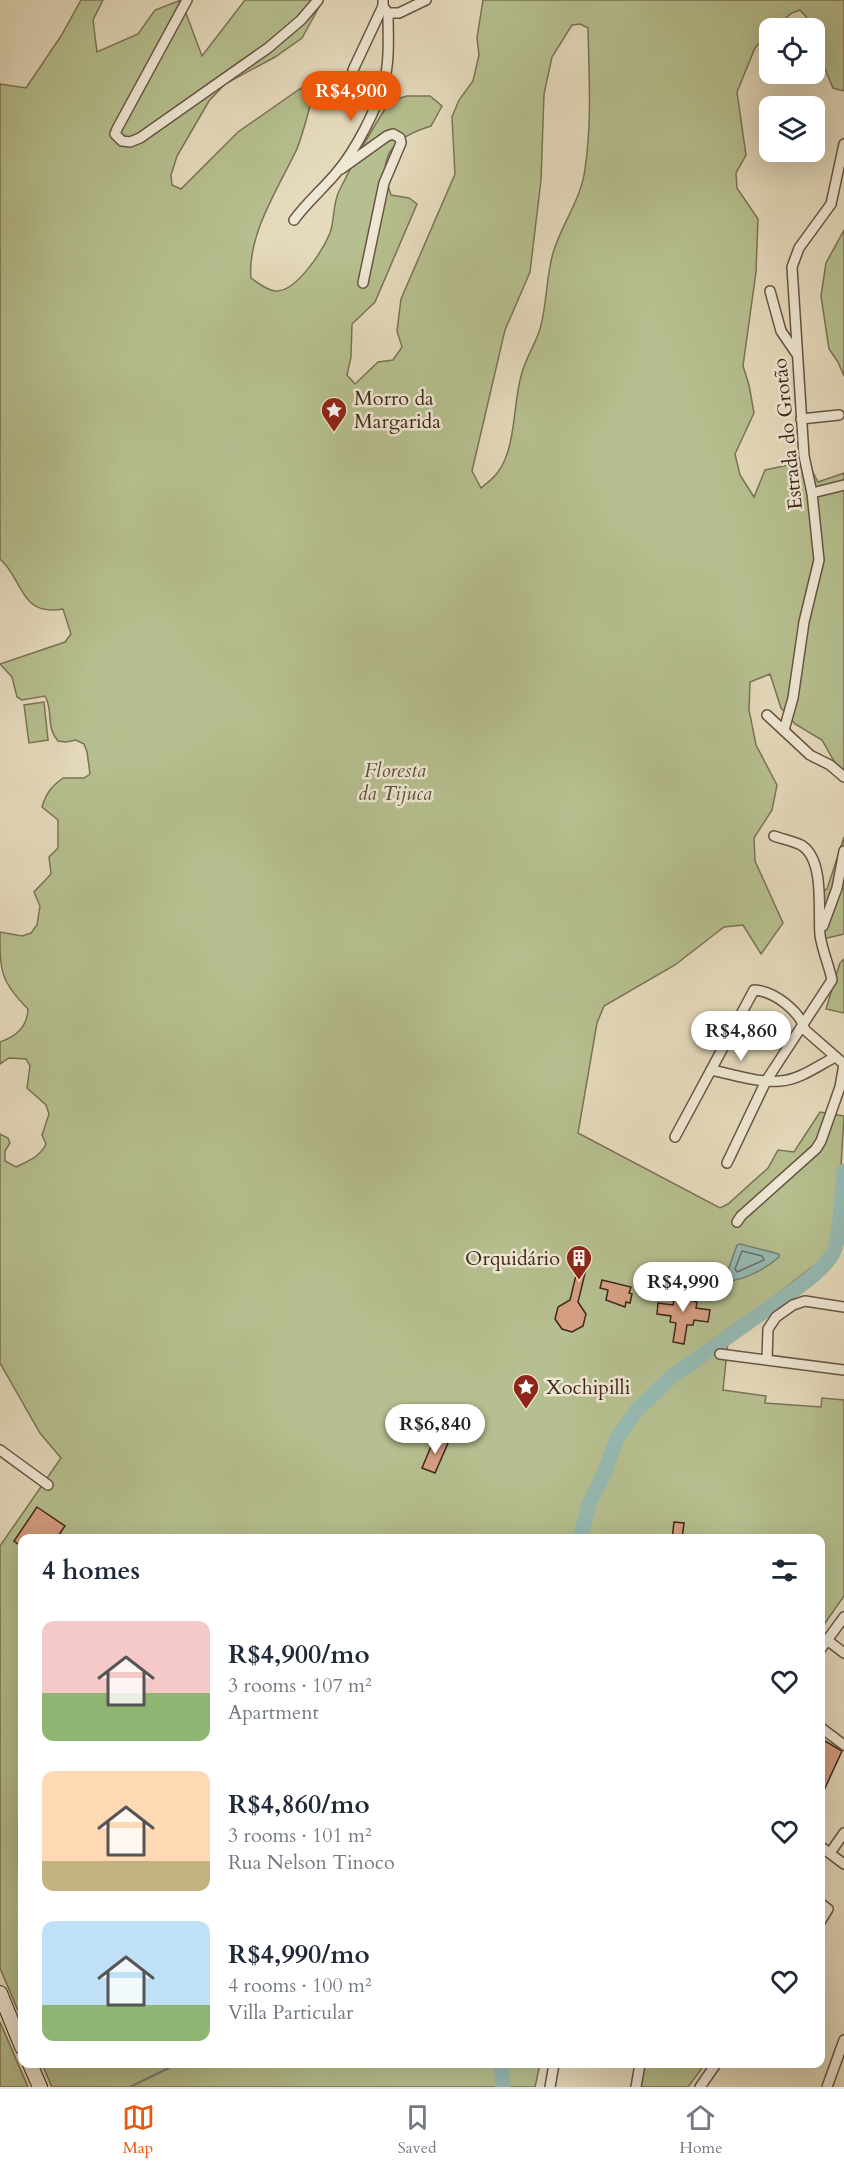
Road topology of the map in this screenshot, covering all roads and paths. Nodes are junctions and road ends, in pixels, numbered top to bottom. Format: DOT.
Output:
graph roads {
  1 [pos="187,0"];
  2 [pos="318,0"];
  3 [pos="426,0"];
  4 [pos="385,6"];
  5 [pos="353,70"];
  6 [pos="844,144"];
  7 [pos="339,170"];
  8 [pos="294,220"];
  9 [pos="363,283"];
  10 [pos="770,291"];
  11 [pos="796,353"];
  12 [pos="838,415"];
  13 [pos="801,419"];
  14 [pos="844,485"];
  15 [pos="812,493"];
  16 [pos="767,715"];
  17 [pos="784,730"];
  18 [pos="844,777"];
  19 [pos="774,836"];
  20 [pos="844,851"];
  21 [pos="820,933"];
  22 [pos="803,1023"];
  23 [pos="835,1057"];
  24 [pos="844,1063"];
  25 [pos="711,1070"];
  26 [pos="765,1081"];
  27 [pos="842,1087"];
  28 [pos="675,1137"];
  29 [pos="727,1163"];
  30 [pos="737,1222"];
  31 [pos="844,1307"];
  32 [pos="720,1354"];
  33 [pos="767,1359"];
  34 [pos="844,1370"];
  35 [pos="0,1450"];
  36 [pos="48,1485"];
  37 [pos="844,1617"];
  38 [pos="827,1640"];
  39 [pos="825,1643"];
  40 [pos="844,1653"];
  41 [pos="825,1731"];
  42 [pos="844,1745"];
  43 [pos="844,1833"];
  44 [pos="825,1850"];
  45 [pos="830,1853"];
  46 [pos="844,1864"];
  47 [pos="0,1993"];
  48 [pos="18,2037"];
  49 [pos="844,2040"];
  50 [pos="32,2068"];
  51 [pos="553,2068"];
  52 [pos="639,2068"];
  53 [pos="713,2068"];
  54 [pos="40,2087"];
  55 [pos="550,2087"];
  56 [pos="636,2087"];
  57 [pos="700,2087"];
  58 [pos="827,2087"];
  1 -- 2 [label="street"];
  3 -- 4 [label="street"];
  4 -- 5 [label="street"];
  4 -- 7 [label="street"];
  6 -- 11 [label="street, Estrada do Grotão"];
  7 -- 8 [label="street"];
  7 -- 9 [label="street"];
  10 -- 11 [label="street"];
  11 -- 13 [label="street, Estrada do Grotão"];
  12 -- 13 [label="street"];
  13 -- 15 [label="street, Estrada do Grotão"];
  14 -- 15 [label="street"];
  15 -- 17 [label="street, Estrada do Grotão"];
  16 -- 17 [label="street"];
  17 -- 18 [label="street"];
  19 -- 21 [label="street"];
  20 -- 21 [label="street"];
  21 -- 22 [label="street"];
  22 -- 23 [label="street"];
  22 -- 25 [label="street"];
  22 -- 26 [label="street"];
  23 -- 24 [label="street"];
  23 -- 26 [label="street"];
  24 -- 27 [label="street"];
  25 -- 26 [label="street"];
  25 -- 28 [label="street"];
  26 -- 29 [label="street"];
  27 -- 30 [label="street"];
  31 -- 33 [label="street"];
  32 -- 33 [label="street"];
  33 -- 34 [label="street"];
  35 -- 36 [label="street"];
  37 -- 38 [label="street"];
  38 -- 39 [label="street"];
  38 -- 40 [label="street"];
  41 -- 42 [label="street"];
  43 -- 45 [label="street"];
  44 -- 45 [label="street"];
  45 -- 46 [label="street"];
  47 -- 48 [label="main road"];
  49 -- 58 [label="street"];
  50 -- 54 [label="main road"];
  51 -- 55 [label="street"];
  52 -- 56 [label="street"];
  53 -- 57 [label="street"];
}
